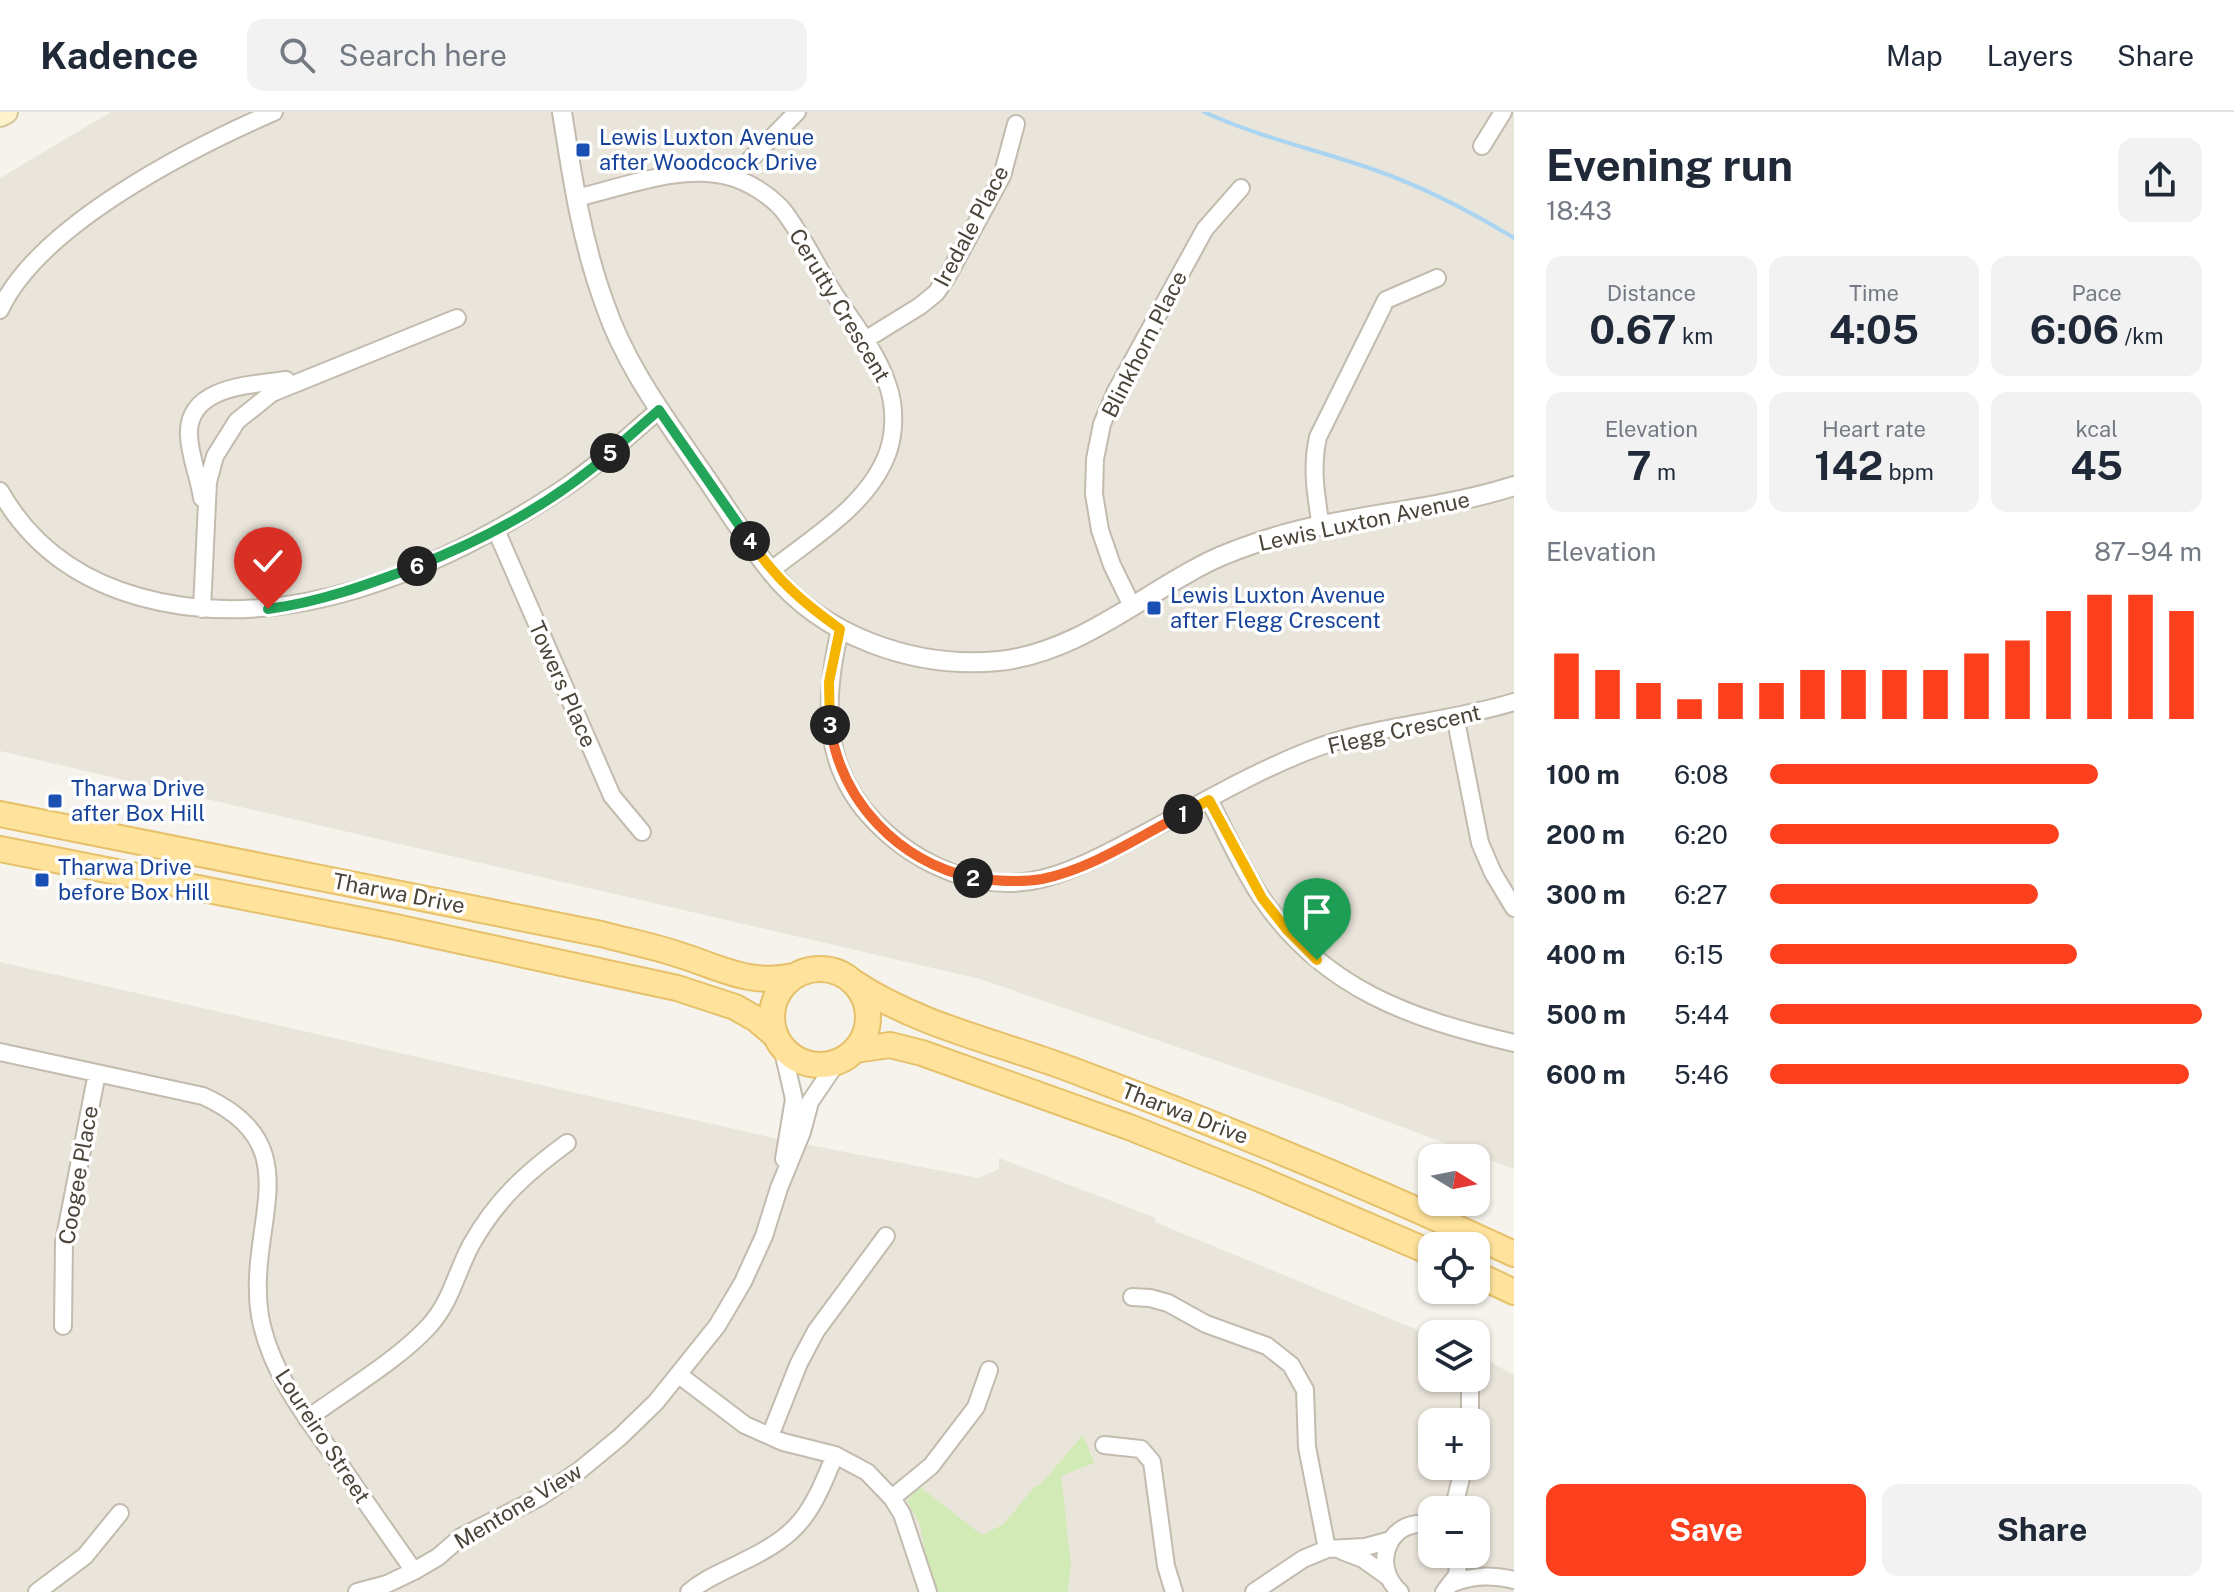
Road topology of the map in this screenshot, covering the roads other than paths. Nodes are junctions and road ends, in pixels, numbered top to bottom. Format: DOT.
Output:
graph roads {
  1 [pos="6,112"];
  2 [pos="274,112"];
  3 [pos="562,112"];
  4 [pos="797,112"];
  5 [pos="1503,112"];
  6 [pos="0,115"];
  7 [pos="1016,124"];
  8 [pos="1482,146"];
  9 [pos="733,177"];
  10 [pos="1241,188"];
  11 [pos="576,198"];
  12 [pos="1437,278"];
  13 [pos="0,310"];
  14 [pos="457,318"];
  15 [pos="865,340"];
  16 [pos="332,368"];
  17 [pos="659,410"];
  18 [pos="1514,486"];
  19 [pos="0,491"];
  20 [pos="1321,527"];
  21 [pos="496,530"];
  22 [pos="205,543"];
  23 [pos="770,571"];
  24 [pos="1132,606"];
  25 [pos="202,609"];
  26 [pos="840,629"];
  27 [pos="1514,702"];
  28 [pos="1455,716"];
  29 [pos="1209,800"];
  30 [pos="0,814"];
  31 [pos="642,832"];
  32 [pos="0,849"];
  33 [pos="1514,908"];
  34 [pos="794,976"];
  35 [pos="853,982"];
  36 [pos="779,1042"];
  37 [pos="1514,1043"];
  38 [pos="0,1052"];
  39 [pos="846,1056"];
  40 [pos="97,1073"];
  41 [pos="567,1143"];
  42 [pos="779,1188"];
  43 [pos="886,1236"];
  44 [pos="1418,1247"];
  45 [pos="1514,1254"];
  46 [pos="1490,1281"];
  47 [pos="1514,1292"];
  48 [pos="1132,1297"];
  49 [pos="63,1326"];
  50 [pos="989,1370"];
  51 [pos="679,1375"];
  52 [pos="307,1419"];
  53 [pos="770,1436"];
  54 [pos="1104,1445"];
  55 [pos="835,1455"];
  56 [pos="892,1498"];
  57 [pos="120,1513"];
  58 [pos="1418,1524"];
  59 [pos="1391,1540"];
  60 [pos="1330,1548"];
  61 [pos="1458,1568"];
  62 [pos="1481,1568"];
  63 [pos="414,1571"];
  64 [pos="1491,1575"];
  65 [pos="1388,1577"];
  66 [pos="1514,1580"];
  67 [pos="700,1589"];
  68 [pos="1446,1590"];
  69 [pos="37,1592"];
  70 [pos="357,1592"];
  71 [pos="928,1592"];
  72 [pos="1174,1592"];
  73 [pos="1254,1592"];
  74 [pos="1400,1592"];
  1 -- 6 [label="main road"];
  2 -- 13 [label="street"];
  3 -- 11 [label="street, Lewis Luxton Avenue"];
  4 -- 9 [label="street"];
  5 -- 8 [label="street"];
  7 -- 15 [label="street, Iredale Place"];
  9 -- 11 [label="street, Cerutty Crescent"];
  9 -- 15 [label="street, Cerutty Crescent"];
  10 -- 24 [label="street, Blinkhorn Place"];
  11 -- 17 [label="street, Lewis Luxton Avenue"];
  12 -- 20 [label="street"];
  14 -- 16 [label="street"];
  15 -- 23 [label="street, Cerutty Crescent"];
  16 -- 22 [label="street"];
  16 -- 22 [label="street"];
  17 -- 21 [label="street"];
  17 -- 23 [label="street, Lewis Luxton Avenue"];
  18 -- 20 [label="street, Lewis Luxton Avenue"];
  19 -- 25 [label="street"];
  20 -- 24 [label="street, Lewis Luxton Avenue"];
  21 -- 25 [label="street"];
  21 -- 31 [label="street, Towers Place"];
  22 -- 25 [label="street"];
  23 -- 26 [label="street, Lewis Luxton Avenue"];
  24 -- 26 [label="street, Lewis Luxton Avenue"];
  26 -- 29 [label="street, Flegg Crescent"];
  27 -- 28 [label="street, Flegg Crescent"];
  28 -- 29 [label="street, Flegg Crescent"];
  28 -- 33 [label="street"];
  29 -- 37 [label="street"];
  30 -- 34 [label="main road, Tharwa Drive"];
  32 -- 36 [label="main road, Tharwa Drive"];
  34 -- 35 [label="main road"];
  34 -- 36 [label="main road"];
  35 -- 39 [label="main road"];
  35 -- 45 [label="main road, Tharwa Drive"];
  36 -- 39 [label="main road"];
  36 -- 42 [label="street, Mentone View"];
  38 -- 40 [label="street, Loureiro Street"];
  39 -- 42 [label="street, Mentone View"];
  39 -- 44 [label="main road, Tharwa Drive"];
  40 -- 49 [label="street, Coogee Place"];
  40 -- 52 [label="street, Loureiro Street"];
  41 -- 52 [label="street"];
  42 -- 51 [label="street, Mentone View"];
  43 -- 53 [label="street"];
  46 -- 47 [label="main road"];
  48 -- 60 [label="street"];
  50 -- 56 [label="street"];
  51 -- 53 [label="street"];
  51 -- 63 [label="street, Mentone View"];
  52 -- 63 [label="street, Loureiro Street"];
  53 -- 55 [label="street"];
  54 -- 72 [label="street"];
  55 -- 56 [label="street"];
  55 -- 67 [label="street"];
  56 -- 71 [label="street"];
  57 -- 69 [label="street"];
  58 -- 59 [label="street"];
  59 -- 60 [label="street"];
  59 -- 65 [label="street"];
  60 -- 65 [label="street"];
  60 -- 73 [label="street"];
  61 -- 68 [label="street"];
  62 -- 64 [label="street"];
  63 -- 70 [label="street, Mentone View"];
  64 -- 66 [label="street"];
  64 -- 68 [label="street"];
  65 -- 74 [label="street"];
}
